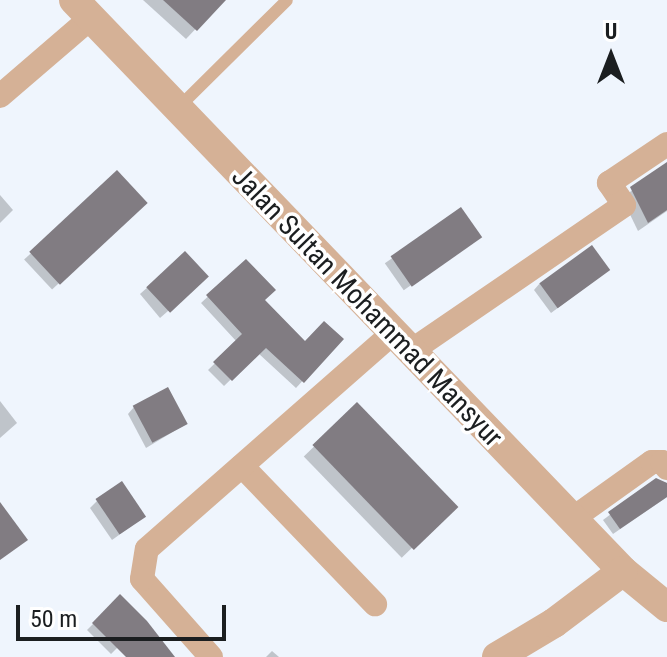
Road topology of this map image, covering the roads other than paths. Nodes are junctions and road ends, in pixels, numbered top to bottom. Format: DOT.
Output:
graph roads {
  1 [pos="287,0"];
  2 [pos="83,8"];
  3 [pos="0,96"];
  4 [pos="176,110"];
  5 [pos="667,144"];
  6 [pos="402,342"];
  7 [pos="242,466"];
  8 [pos="667,468"];
  9 [pos="572,519"];
  10 [pos="623,571"];
  11 [pos="375,604"];
  12 [pos="667,607"];
  13 [pos="211,657"];
  14 [pos="497,657"];
  1 -- 4 [label="lane"];
  2 -- 3 [label="street"];
  2 -- 4 [label="street, Jalan Sultan Mohammad Mansyur"];
  4 -- 6 [label="street, Jalan Sultan Mohammad Mansyur"];
  5 -- 6 [label="street"];
  6 -- 7 [label="street"];
  6 -- 9 [label="street, Jalan Sultan Mohammad Mansyur"];
  7 -- 11 [label="street"];
  7 -- 13 [label="street"];
  8 -- 9 [label="street"];
  9 -- 10 [label="street, Jalan Sultan Mohammad Mansyur"];
  10 -- 12 [label="street, Jalan Sultan Mohammad Mansyur"];
  10 -- 14 [label="street"];
}
